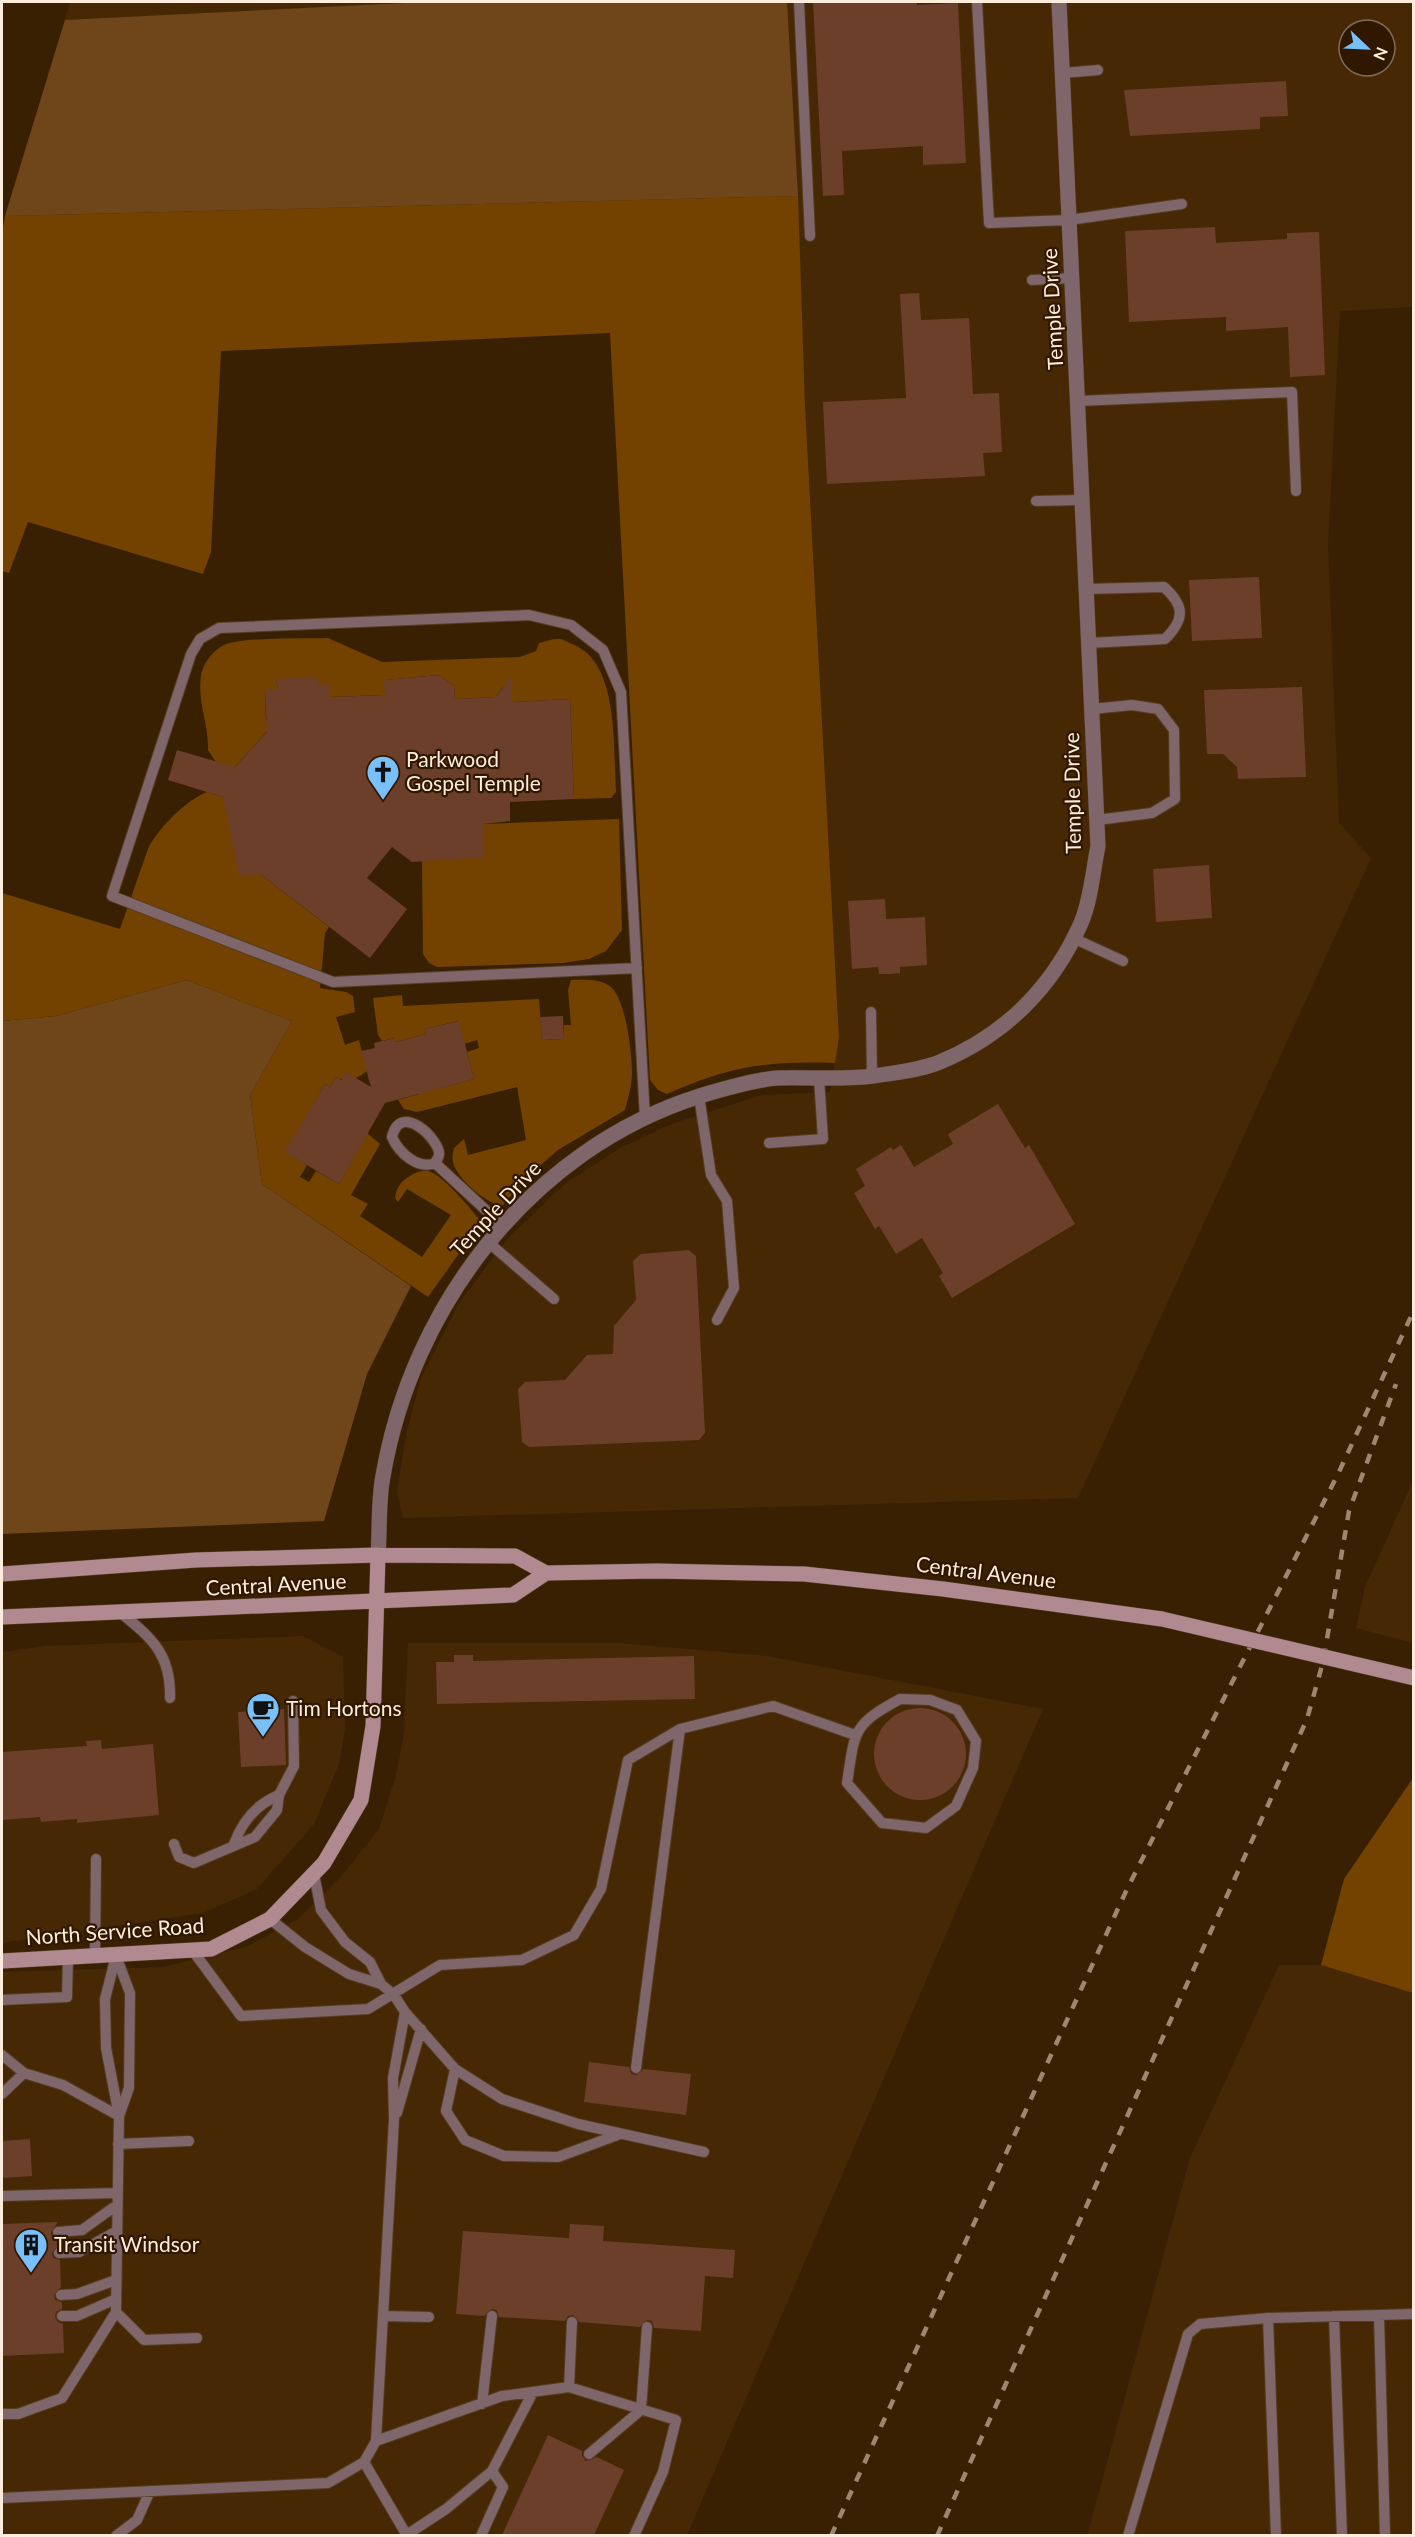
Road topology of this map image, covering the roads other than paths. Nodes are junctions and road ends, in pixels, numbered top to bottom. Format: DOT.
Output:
graph roads {
  1 [pos="799,2"];
  2 [pos="977,2"];
  3 [pos="1059,2"];
  4 [pos="1098,70"];
  5 [pos="1063,73"];
  6 [pos="1182,204"];
  7 [pos="1070,220"];
  8 [pos="810,236"];
  9 [pos="1072,278"];
  10 [pos="1032,280"];
  11 [pos="1078,402"];
  12 [pos="1296,491"];
  13 [pos="1082,500"];
  14 [pos="1036,501"];
  15 [pos="1086,589"];
  16 [pos="1089,643"];
  17 [pos="1092,709"];
  18 [pos="1097,820"];
  19 [pos="1073,938"];
  20 [pos="1123,961"];
  21 [pos="636,968"];
  22 [pos="871,1012"];
  23 [pos="872,1076"];
  24 [pos="819,1078"];
  25 [pos="699,1096"];
  26 [pos="645,1118"];
  27 [pos="769,1143"];
  28 [pos="435,1163"];
  29 [pos="503,1226"];
  30 [pos="488,1242"];
  31 [pos="554,1299"];
  32 [pos="717,1320"];
  33 [pos="378,1556"];
  34 [pos="546,1573"];
  35 [pos="2,1574"];
  36 [pos="378,1602"];
  37 [pos="122,1613"];
  38 [pos="2,1617"];
  39 [pos="1413,1678"];
  40 [pos="170,1698"];
  41 [pos="293,1701"];
  42 [pos="681,1729"];
  43 [pos="855,1735"];
  44 [pos="279,1795"];
  45 [pos="174,1844"];
  46 [pos="234,1844"];
  47 [pos="96,1859"];
  48 [pos="314,1874"];
  49 [pos="270,1919"];
  50 [pos="193,1951"];
  51 [pos="95,1956"];
  52 [pos="116,1956"];
  53 [pos="68,1958"];
  54 [pos="2,1961"];
  55 [pos="381,1984"];
  56 [pos="394,1995"];
  57 [pos="2,2000"];
  58 [pos="405,2012"];
  59 [pos="421,2030"];
  60 [pos="2,2055"];
  61 [pos="636,2068"];
  62 [pos="455,2069"];
  63 [pos="24,2073"];
  64 [pos="2,2094"];
  65 [pos="119,2116"];
  66 [pos="394,2119"];
  67 [pos="621,2134"];
  68 [pos="189,2141"];
  69 [pos="118,2144"];
  70 [pos="704,2152"];
  71 [pos="117,2193"];
  72 [pos="2,2196"];
  73 [pos="117,2205"];
  74 [pos="117,2231"];
  75 [pos="58,2232"];
  76 [pos="59,2253"];
  77 [pos="116,2280"];
  78 [pos="61,2295"];
  79 [pos="116,2299"];
  80 [pos="116,2312"];
  81 [pos="1413,2314"];
  82 [pos="1379,2315"];
  83 [pos="62,2316"];
  84 [pos="383,2316"];
  85 [pos="492,2316"];
  86 [pos="1334,2316"];
  87 [pos="429,2317"];
  88 [pos="1268,2318"];
  89 [pos="572,2322"];
  90 [pos="647,2327"];
  91 [pos="197,2338"];
  92 [pos="569,2387"];
  93 [pos="533,2392"];
  94 [pos="482,2404"];
  95 [pos="641,2410"];
  96 [pos="2,2414"];
  97 [pos="376,2441"];
  98 [pos="589,2454"];
  99 [pos="364,2462"];
  100 [pos="492,2471"];
  101 [pos="150,2491"];
  102 [pos="2,2498"];
  103 [pos="116,2535"];
  104 [pos="406,2535"];
  105 [pos="481,2535"];
  106 [pos="634,2535"];
  107 [pos="1128,2535"];
  108 [pos="1276,2535"];
  109 [pos="1342,2535"];
  110 [pos="1385,2535"];
  1 -- 8 [label="lane"];
  2 -- 7 [label="lane"];
  3 -- 5 [label="street, Temple Drive"];
  4 -- 5 [label="lane"];
  5 -- 7 [label="street, Temple Drive"];
  6 -- 7 [label="lane"];
  7 -- 9 [label="street, Temple Drive"];
  9 -- 10 [label="lane"];
  9 -- 11 [label="street, Temple Drive"];
  11 -- 12 [label="lane"];
  11 -- 13 [label="street, Temple Drive"];
  13 -- 14 [label="lane"];
  13 -- 15 [label="street, Temple Drive"];
  15 -- 16 [label="street, Temple Drive"];
  15 -- 16 [label="lane"];
  16 -- 17 [label="street, Temple Drive"];
  17 -- 18 [label="street, Temple Drive"];
  17 -- 18 [label="lane"];
  18 -- 19 [label="street, Temple Drive"];
  19 -- 20 [label="lane"];
  19 -- 23 [label="street, Temple Drive"];
  21 -- 21 [label="lane"];
  21 -- 26 [label="lane"];
  22 -- 23 [label="lane"];
  23 -- 24 [label="street, Temple Drive"];
  24 -- 25 [label="street, Temple Drive"];
  24 -- 27 [label="lane"];
  25 -- 26 [label="street, Temple Drive"];
  25 -- 32 [label="lane"];
  26 -- 29 [label="street, Temple Drive"];
  28 -- 28 [label="lane"];
  28 -- 29 [label="lane"];
  29 -- 30 [label="street, Temple Drive"];
  30 -- 31 [label="lane"];
  30 -- 33 [label="street, Temple Drive"];
  33 -- 34 [label="street, Central Avenue"];
  33 -- 35 [label="street, Central Avenue"];
  33 -- 36 [label="street, Temple Drive"];
  34 -- 36 [label="street, Central Avenue"];
  34 -- 39 [label="street, Central Avenue, bridge"];
  36 -- 37 [label="street, Central Avenue"];
  36 -- 48 [label="street, North Service Road"];
  37 -- 38 [label="street, Central Avenue"];
  37 -- 40 [label="lane"];
  41 -- 44 [label="lane"];
  42 -- 43 [label="lane"];
  42 -- 56 [label="lane"];
  42 -- 61 [label="lane"];
  43 -- 43 [label="lane"];
  44 -- 46 [label="lane"];
  44 -- 46 [label="lane"];
  45 -- 46 [label="lane"];
  47 -- 51 [label="lane"];
  48 -- 49 [label="street, North Service Road"];
  48 -- 55 [label="lane"];
  49 -- 50 [label="street, North Service Road"];
  49 -- 55 [label="lane"];
  50 -- 52 [label="street, North Service Road"];
  50 -- 56 [label="lane"];
  51 -- 52 [label="street, North Service Road"];
  51 -- 53 [label="street, North Service Road"];
  52 -- 65 [label="lane"];
  52 -- 65 [label="lane"];
  53 -- 54 [label="street, North Service Road"];
  53 -- 57 [label="lane"];
  55 -- 56 [label="lane"];
  56 -- 58 [label="lane"];
  58 -- 59 [label="lane"];
  58 -- 66 [label="lane"];
  59 -- 62 [label="lane"];
  59 -- 66 [label="lane"];
  60 -- 63 [label="lane"];
  62 -- 67 [label="lane"];
  62 -- 67 [label="lane"];
  63 -- 64 [label="lane"];
  63 -- 65 [label="lane"];
  65 -- 69 [label="lane"];
  66 -- 84 [label="lane"];
  67 -- 70 [label="lane"];
  68 -- 69 [label="lane"];
  69 -- 71 [label="lane"];
  71 -- 72 [label="lane"];
  71 -- 73 [label="lane"];
  73 -- 74 [label="lane"];
  73 -- 75 [label="lane"];
  74 -- 76 [label="lane"];
  74 -- 77 [label="lane"];
  77 -- 78 [label="lane"];
  77 -- 79 [label="lane"];
  79 -- 80 [label="lane"];
  79 -- 83 [label="lane"];
  80 -- 91 [label="lane"];
  80 -- 96 [label="lane"];
  81 -- 82 [label="lane"];
  82 -- 86 [label="lane"];
  82 -- 110 [label="lane"];
  84 -- 87 [label="lane"];
  84 -- 97 [label="lane"];
  85 -- 94 [label="lane"];
  86 -- 88 [label="lane"];
  86 -- 109 [label="lane"];
  88 -- 107 [label="lane"];
  88 -- 108 [label="lane"];
  89 -- 92 [label="lane"];
  90 -- 95 [label="lane"];
  92 -- 93 [label="lane"];
  92 -- 95 [label="lane"];
  93 -- 94 [label="lane"];
  93 -- 100 [label="lane"];
  94 -- 97 [label="lane"];
  95 -- 98 [label="lane"];
  95 -- 106 [label="lane"];
  97 -- 99 [label="lane"];
  99 -- 101 [label="lane"];
  99 -- 104 [label="lane"];
  100 -- 104 [label="lane"];
  100 -- 105 [label="lane"];
  101 -- 102 [label="lane"];
  101 -- 103 [label="lane"];
}
